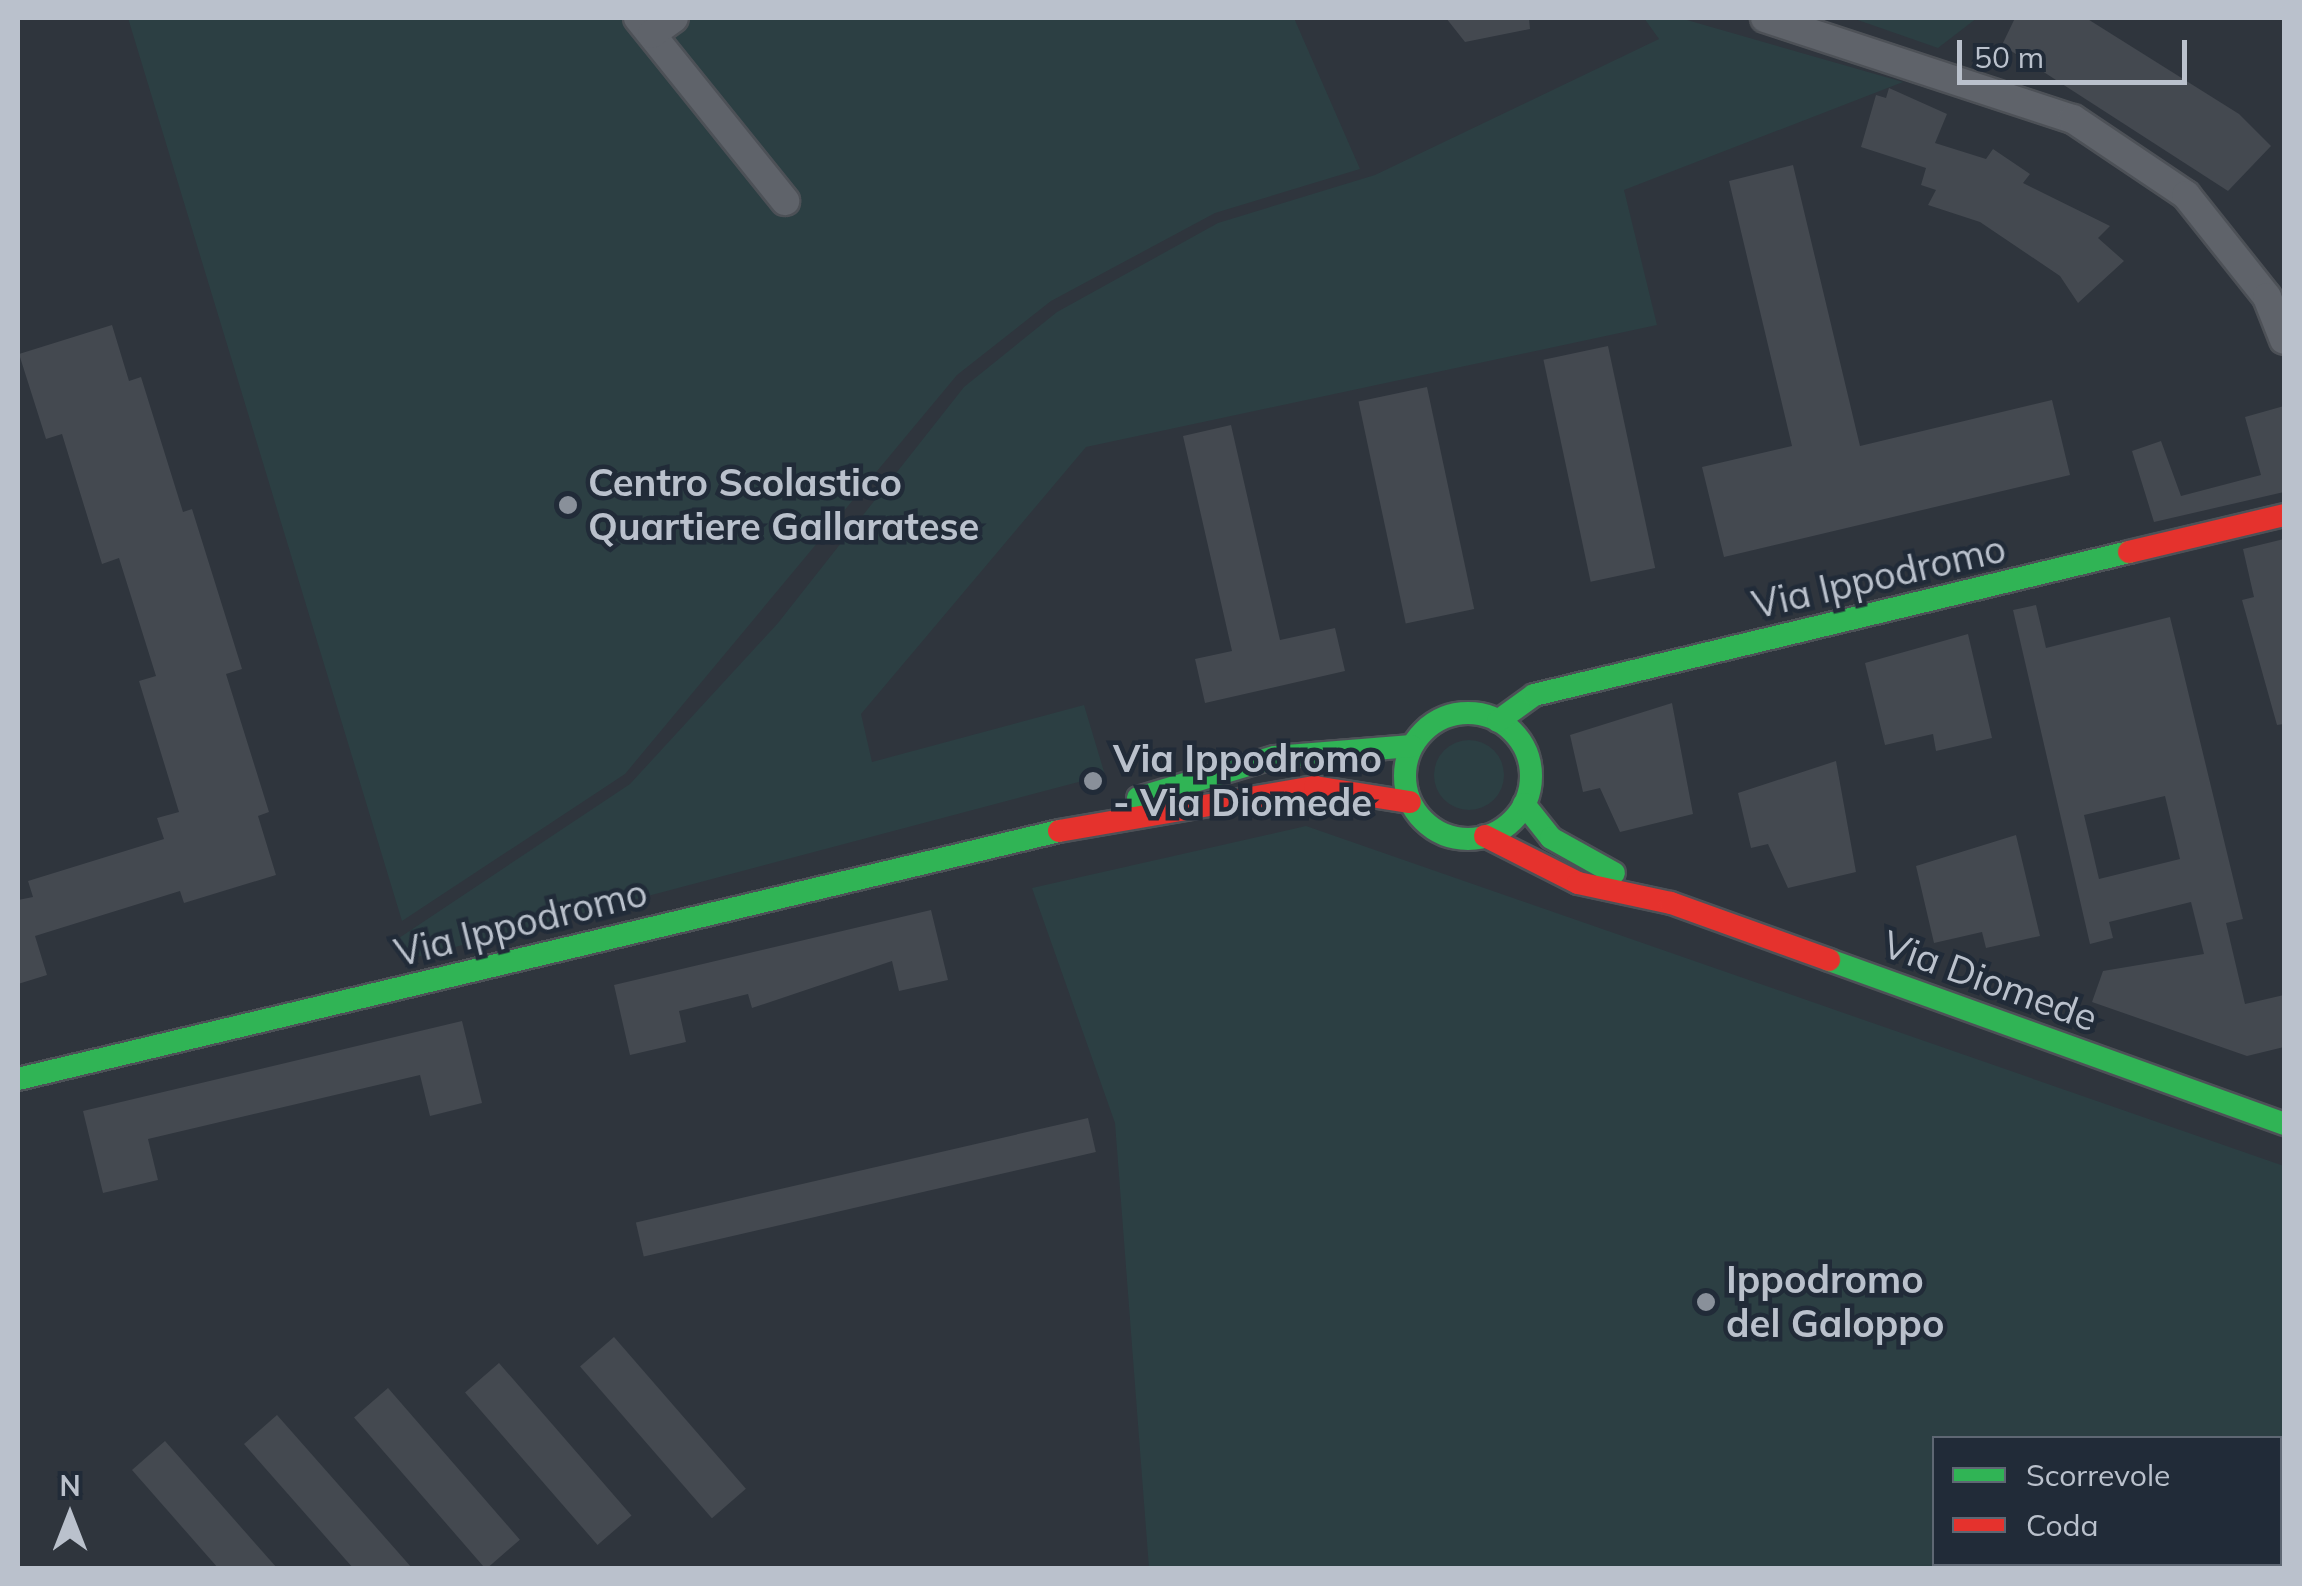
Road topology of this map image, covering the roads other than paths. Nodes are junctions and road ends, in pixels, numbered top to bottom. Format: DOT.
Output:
graph roads {
  1 [pos="1765,18"];
  2 [pos="655,23"];
  3 [pos="785,201"];
  4 [pos="2284,340"];
  5 [pos="2284,516"];
  6 [pos="1498,721"];
  7 [pos="1412,746"];
  8 [pos="1410,802"];
  9 [pos="1524,804"];
  10 [pos="1042,834"];
  11 [pos="1485,836"];
  12 [pos="1672,904"];
  13 [pos="18,1078"];
  14 [pos="2284,1124"];
  1 -- 4 [label="street"];
  2 -- 3 [label="street"];
  5 -- 6 [label="street, Via Ippodromo"];
  6 -- 7 [label="street"];
  6 -- 9 [label="street"];
  7 -- 8 [label="street"];
  7 -- 10 [label="street, Via Ippodromo"];
  8 -- 10 [label="street, Via Ippodromo"];
  8 -- 11 [label="street"];
  9 -- 11 [label="street"];
  9 -- 12 [label="street, Via Diomede"];
  10 -- 13 [label="street, Via Ippodromo"];
  11 -- 12 [label="street, Via Diomede"];
  12 -- 14 [label="street, Via Diomede"];
}
